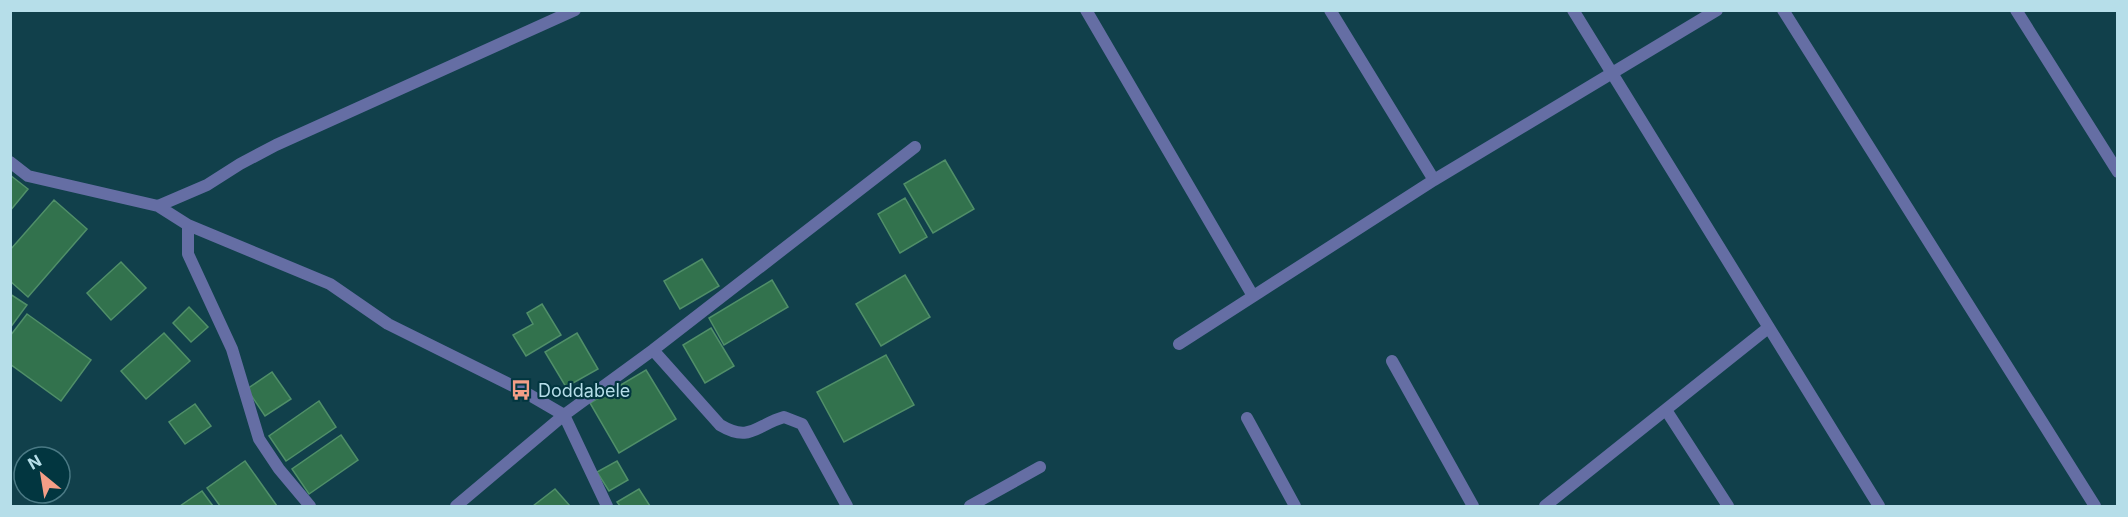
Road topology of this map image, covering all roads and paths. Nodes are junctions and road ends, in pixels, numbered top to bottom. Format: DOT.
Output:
graph roads {
  1 [pos="575,10"];
  2 [pos="1086,10"];
  3 [pos="1330,10"];
  4 [pos="1573,10"];
  5 [pos="1717,10"];
  6 [pos="1783,10"];
  7 [pos="2016,10"];
  8 [pos="1611,74"];
  9 [pos="915,147"];
  10 [pos="10,162"];
  11 [pos="2118,172"];
  12 [pos="1434,180"];
  13 [pos="158,206"];
  14 [pos="188,225"];
  15 [pos="1253,296"];
  16 [pos="1768,328"];
  17 [pos="1179,344"];
  18 [pos="653,350"];
  19 [pos="1392,361"];
  20 [pos="1665,410"];
  21 [pos="564,415"];
  22 [pos="1247,418"];
  23 [pos="1040,467"];
  24 [pos="310,507"];
  25 [pos="456,507"];
  26 [pos="607,507"];
  27 [pos="847,507"];
  28 [pos="970,507"];
  29 [pos="1295,507"];
  30 [pos="1473,507"];
  31 [pos="1545,507"];
  32 [pos="1728,507"];
  33 [pos="1879,507"];
  34 [pos="2096,507"];
  1 -- 13 [label="street"];
  2 -- 15 [label="street"];
  3 -- 12 [label="street"];
  4 -- 8 [label="street"];
  5 -- 8 [label="street"];
  6 -- 34 [label="street"];
  7 -- 11 [label="street"];
  8 -- 12 [label="street"];
  8 -- 16 [label="street"];
  9 -- 18 [label="street"];
  10 -- 13 [label="street"];
  12 -- 15 [label="street"];
  13 -- 14 [label="street"];
  14 -- 21 [label="street"];
  14 -- 24 [label="street"];
  15 -- 17 [label="street"];
  16 -- 20 [label="street"];
  16 -- 33 [label="street"];
  18 -- 21 [label="street"];
  18 -- 27 [label="street"];
  19 -- 30 [label="street"];
  20 -- 31 [label="street"];
  20 -- 32 [label="street"];
  21 -- 25 [label="street"];
  21 -- 26 [label="street"];
  22 -- 29 [label="street"];
  23 -- 28 [label="street"];
}
